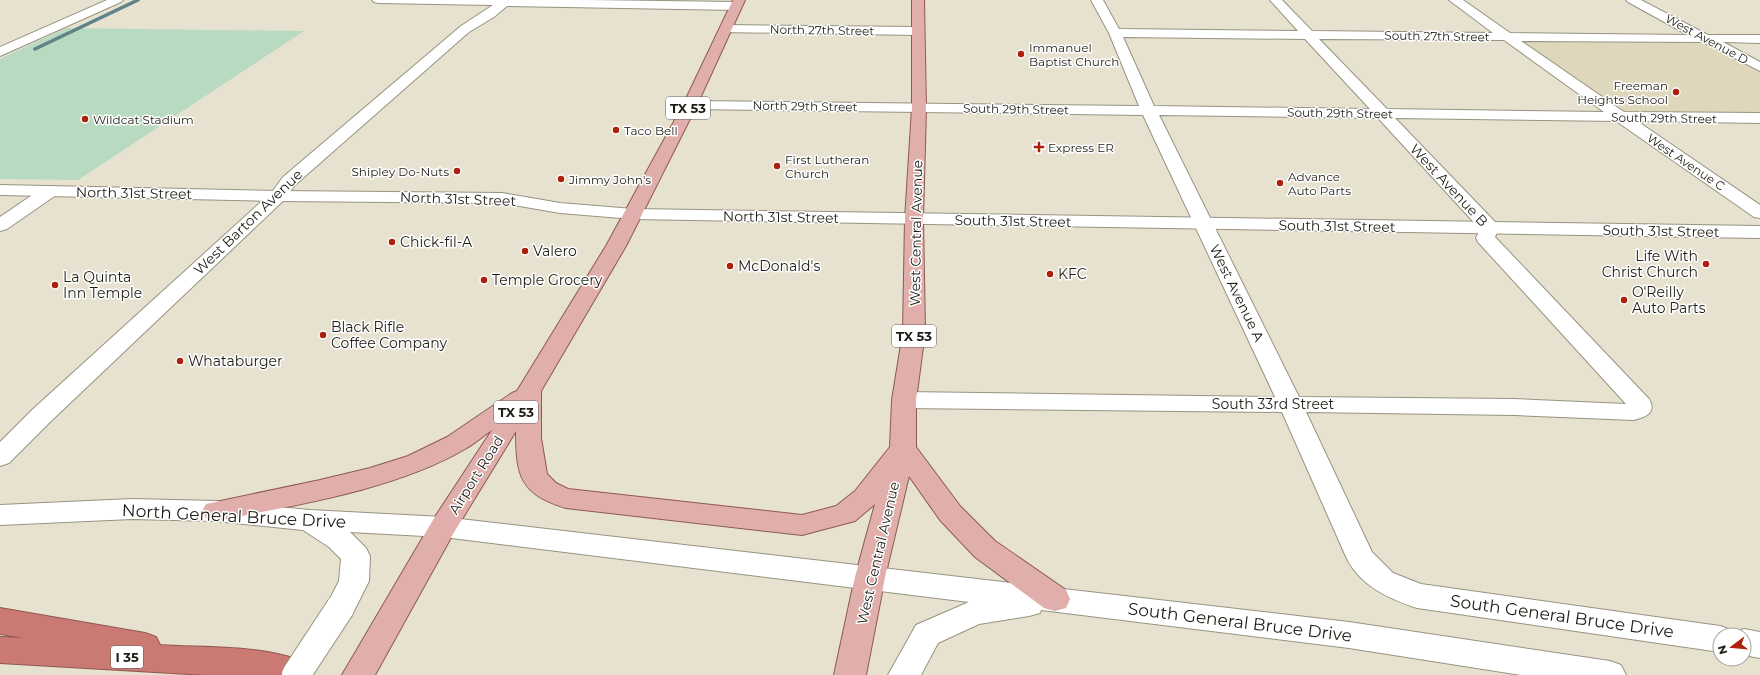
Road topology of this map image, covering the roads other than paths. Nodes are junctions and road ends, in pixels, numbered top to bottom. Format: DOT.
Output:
graph roads {
  1 [pos="117,0"];
  2 [pos="378,0"];
  3 [pos="918,0"];
  4 [pos="1098,0"];
  5 [pos="1276,0"];
  6 [pos="1455,0"];
  7 [pos="1632,0"];
  8 [pos="505,1"];
  9 [pos="738,3"];
  10 [pos="726,29"];
  11 [pos="918,31"];
  12 [pos="1115,33"];
  13 [pos="1309,35"];
  14 [pos="1507,37"];
  15 [pos="1706,39"];
  16 [pos="1760,39"];
  17 [pos="0,52"];
  18 [pos="1760,67"];
  19 [pos="690,105"];
  20 [pos="919,108"];
  21 [pos="1149,111"];
  22 [pos="1383,114"];
  23 [pos="1621,117"];
  24 [pos="1760,118"];
  25 [pos="0,190"];
  26 [pos="50,191"];
  27 [pos="278,196"];
  28 [pos="1760,213"];
  29 [pos="633,214"];
  30 [pos="914,219"];
  31 [pos="1203,223"];
  32 [pos="0,225"];
  33 [pos="1490,228"];
  34 [pos="1760,232"];
  35 [pos="529,391"];
  36 [pos="904,400"];
  37 [pos="1290,403"];
  38 [pos="1640,408"];
  39 [pos="903,448"];
  40 [pos="0,457"];
  41 [pos="216,511"];
  42 [pos="0,515"];
  43 [pos="310,520"];
  44 [pos="443,527"];
  45 [pos="870,577"];
  46 [pos="1383,581"];
  47 [pos="1055,599"];
  48 [pos="0,621"];
  49 [pos="1712,638"];
  50 [pos="0,650"];
  51 [pos="255,664"];
  52 [pos="852,670"];
  53 [pos="292,672"];
  54 [pos="358,675"];
  55 [pos="904,675"];
  56 [pos="1610,675"];
  1 -- 17 [label="street"];
  2 -- 8 [label="street"];
  3 -- 11 [label="main road, West Central Avenue / TX 53"];
  4 -- 12 [label="street, West Avenue A"];
  5 -- 13 [label="street, West Avenue B"];
  6 -- 14 [label="street, West Avenue C"];
  7 -- 15 [label="street, West Avenue D"];
  8 -- 9 [label="street"];
  8 -- 27 [label="street, West Barton Avenue"];
  9 -- 10 [label="main road, TX 53"];
  10 -- 11 [label="street, North 27th Street"];
  10 -- 19 [label="main road, TX 53"];
  11 -- 20 [label="main road, West Central Avenue / TX 53"];
  12 -- 13 [label="street, South 27th Street"];
  12 -- 21 [label="street, West Avenue A"];
  13 -- 14 [label="street, South 27th Street"];
  13 -- 22 [label="street, West Avenue B"];
  14 -- 15 [label="street, South 27th Street"];
  14 -- 23 [label="street, West Avenue C"];
  15 -- 16 [label="street, South 27th Street"];
  15 -- 18 [label="street, West Avenue D"];
  19 -- 20 [label="street, North 29th Street"];
  19 -- 29 [label="main road, TX 53"];
  20 -- 21 [label="street, South 29th Street"];
  20 -- 30 [label="main road, West Central Avenue / TX 53"];
  21 -- 22 [label="street, South 29th Street"];
  21 -- 31 [label="street, West Avenue A"];
  22 -- 23 [label="street, South 29th Street"];
  22 -- 33 [label="street, West Avenue B"];
  23 -- 24 [label="street, South 29th Street"];
  23 -- 28 [label="street, West Avenue C"];
  25 -- 26 [label="street, North 31st Street"];
  26 -- 27 [label="street, North 31st Street"];
  26 -- 32 [label="street"];
  27 -- 29 [label="street, North 31st Street"];
  27 -- 40 [label="street, West Barton Avenue"];
  29 -- 30 [label="street, North 31st Street"];
  29 -- 35 [label="main road, Airport Road / TX 53"];
  30 -- 31 [label="street, South 31st Street"];
  30 -- 36 [label="main road, West Central Avenue / TX 53"];
  31 -- 33 [label="street, South 31st Street"];
  31 -- 37 [label="street, West Avenue A"];
  33 -- 34 [label="street, South 31st Street"];
  33 -- 38 [label="street, West Avenue B"];
  35 -- 39 [label="main road"];
  35 -- 41 [label="main road"];
  35 -- 44 [label="main road, Airport Road / TX 53"];
  36 -- 37 [label="street, South 33rd Street"];
  36 -- 39 [label="main road, West Central Avenue / TX 53"];
  37 -- 38 [label="street, South 33rd Street"];
  37 -- 46 [label="street, West Avenue A"];
  39 -- 45 [label="main road, West Central Avenue / TX 53"];
  39 -- 47 [label="main road"];
  41 -- 42 [label="street, North General Bruce Drive"];
  41 -- 43 [label="street, North General Bruce Drive"];
  43 -- 44 [label="street, North General Bruce Drive"];
  43 -- 53 [label="street, bridge"];
  44 -- 45 [label="street, North General Bruce Drive"];
  44 -- 54 [label="main road, Airport Road / TX 53"];
  45 -- 47 [label="street, South General Bruce Drive"];
  45 -- 52 [label="main road, West Central Avenue / TX 53"];
  46 -- 49 [label="street, South General Bruce Drive"];
  47 -- 55 [label="street"];
  47 -- 56 [label="street, South General Bruce Drive"];
  48 -- 51 [label="highway"];
  50 -- 51 [label="highway, I 35"];
  51 -- 53 [label="highway, I 35"];
}
